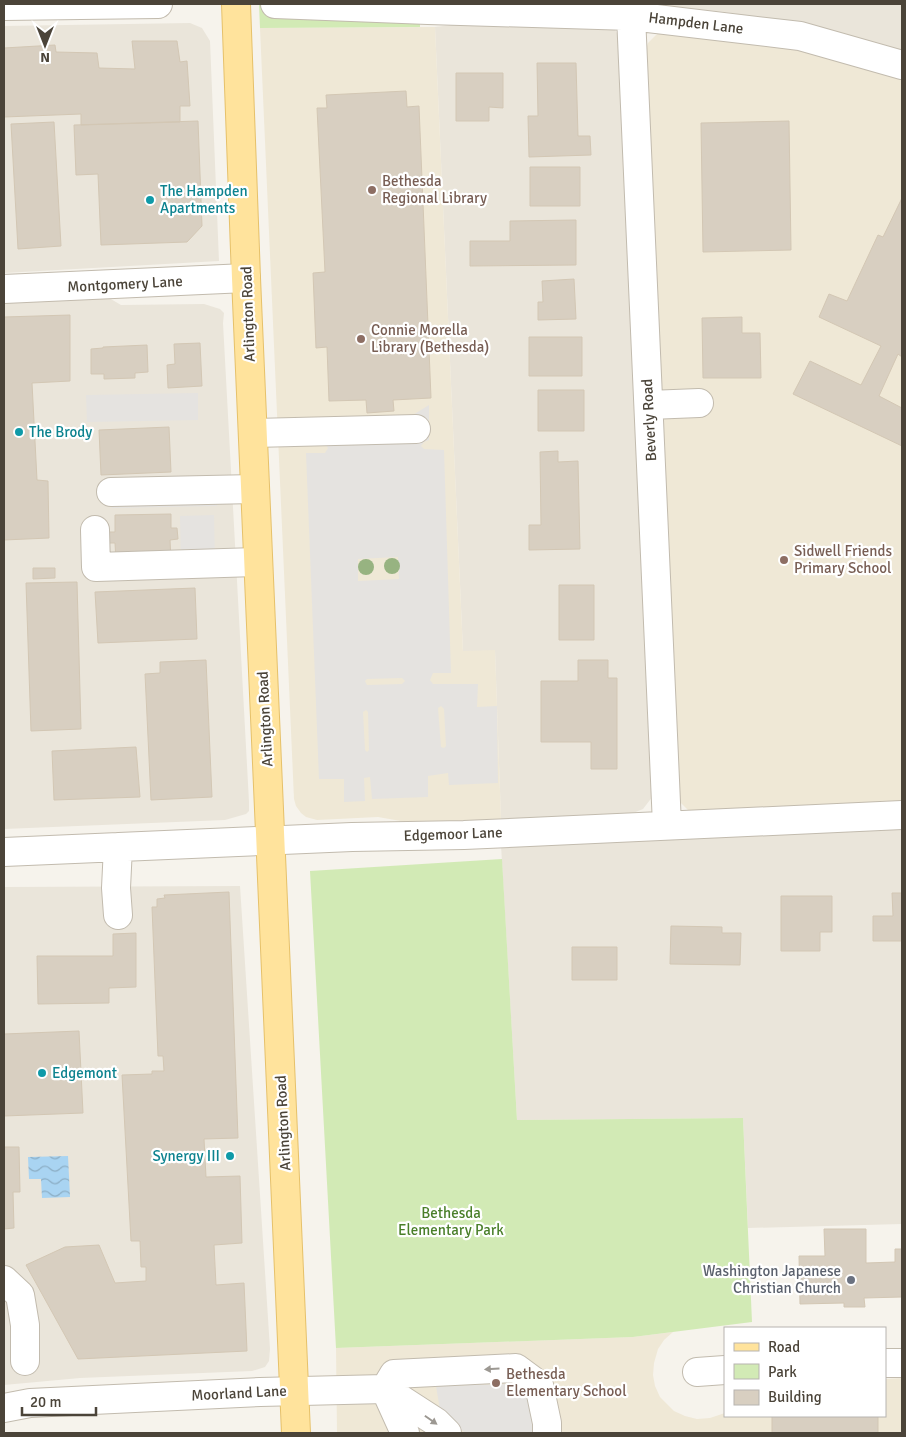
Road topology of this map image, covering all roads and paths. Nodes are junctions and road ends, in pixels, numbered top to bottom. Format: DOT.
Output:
graph roads {
  1 [pos="158,4"];
  2 [pos="236,4"];
  3 [pos="274,4"];
  4 [pos="4,6"];
  5 [pos="631,16"];
  6 [pos="902,65"];
  7 [pos="246,278"];
  8 [pos="4,289"];
  9 [pos="699,403"];
  10 [pos="649,405"];
  11 [pos="416,429"];
  12 [pos="253,433"];
  13 [pos="255,488"];
  14 [pos="111,492"];
  15 [pos="94,530"];
  16 [pos="258,562"];
  17 [pos="902,815"];
  18 [pos="667,825"];
  19 [pos="271,840"];
  20 [pos="118,847"];
  21 [pos="4,852"];
  22 [pos="118,915"];
  23 [pos="4,1280"];
  24 [pos="4,1330"];
  25 [pos="25,1361"];
  26 [pos="886,1363"];
  27 [pos="902,1363"];
  28 [pos="724,1370"];
  29 [pos="697,1372"];
  30 [pos="385,1389"];
  31 [pos="295,1390"];
  32 [pos="30,1403"];
  33 [pos="4,1408"];
  34 [pos="296,1433"];
  35 [pos="405,1433"];
  36 [pos="447,1433"];
  37 [pos="547,1433"];
  1 -- 4 [label="street"];
  2 -- 7 [label="main road, Arlington Road"];
  3 -- 5 [label="street, Hampden Lane"];
  5 -- 6 [label="street, Hampden Lane"];
  5 -- 10 [label="street, Beverly Road"];
  7 -- 8 [label="street, Montgomery Lane"];
  7 -- 12 [label="main road, Arlington Road"];
  9 -- 10 [label="street"];
  10 -- 18 [label="street, Beverly Road"];
  11 -- 12 [label="street"];
  12 -- 13 [label="main road, Arlington Road"];
  13 -- 14 [label="street"];
  13 -- 16 [label="main road, Arlington Road"];
  15 -- 16 [label="street"];
  16 -- 19 [label="main road, Arlington Road"];
  17 -- 18 [label="street, Edgemoor Lane"];
  18 -- 19 [label="street, Edgemoor Lane"];
  19 -- 20 [label="street, Edgemoor Lane"];
  19 -- 31 [label="main road, Arlington Road"];
  20 -- 21 [label="street, Edgemoor Lane"];
  20 -- 22 [label="street"];
  23 -- 25 [label="street"];
  24 -- 25 [label="street"];
  25 -- 32 [label="street"];
  26 -- 27 [label="street"];
  28 -- 29 [label="street"];
  30 -- 31 [label="street, Moorland Lane"];
  30 -- 35 [label="street"];
  30 -- 36 [label="street, one-way"];
  37 -- 30 [label="street, one-way"];
  31 -- 32 [label="street, Moorland Lane"];
  31 -- 34 [label="main road, Arlington Road"];
  32 -- 33 [label="street, Moorland Lane"];
}
